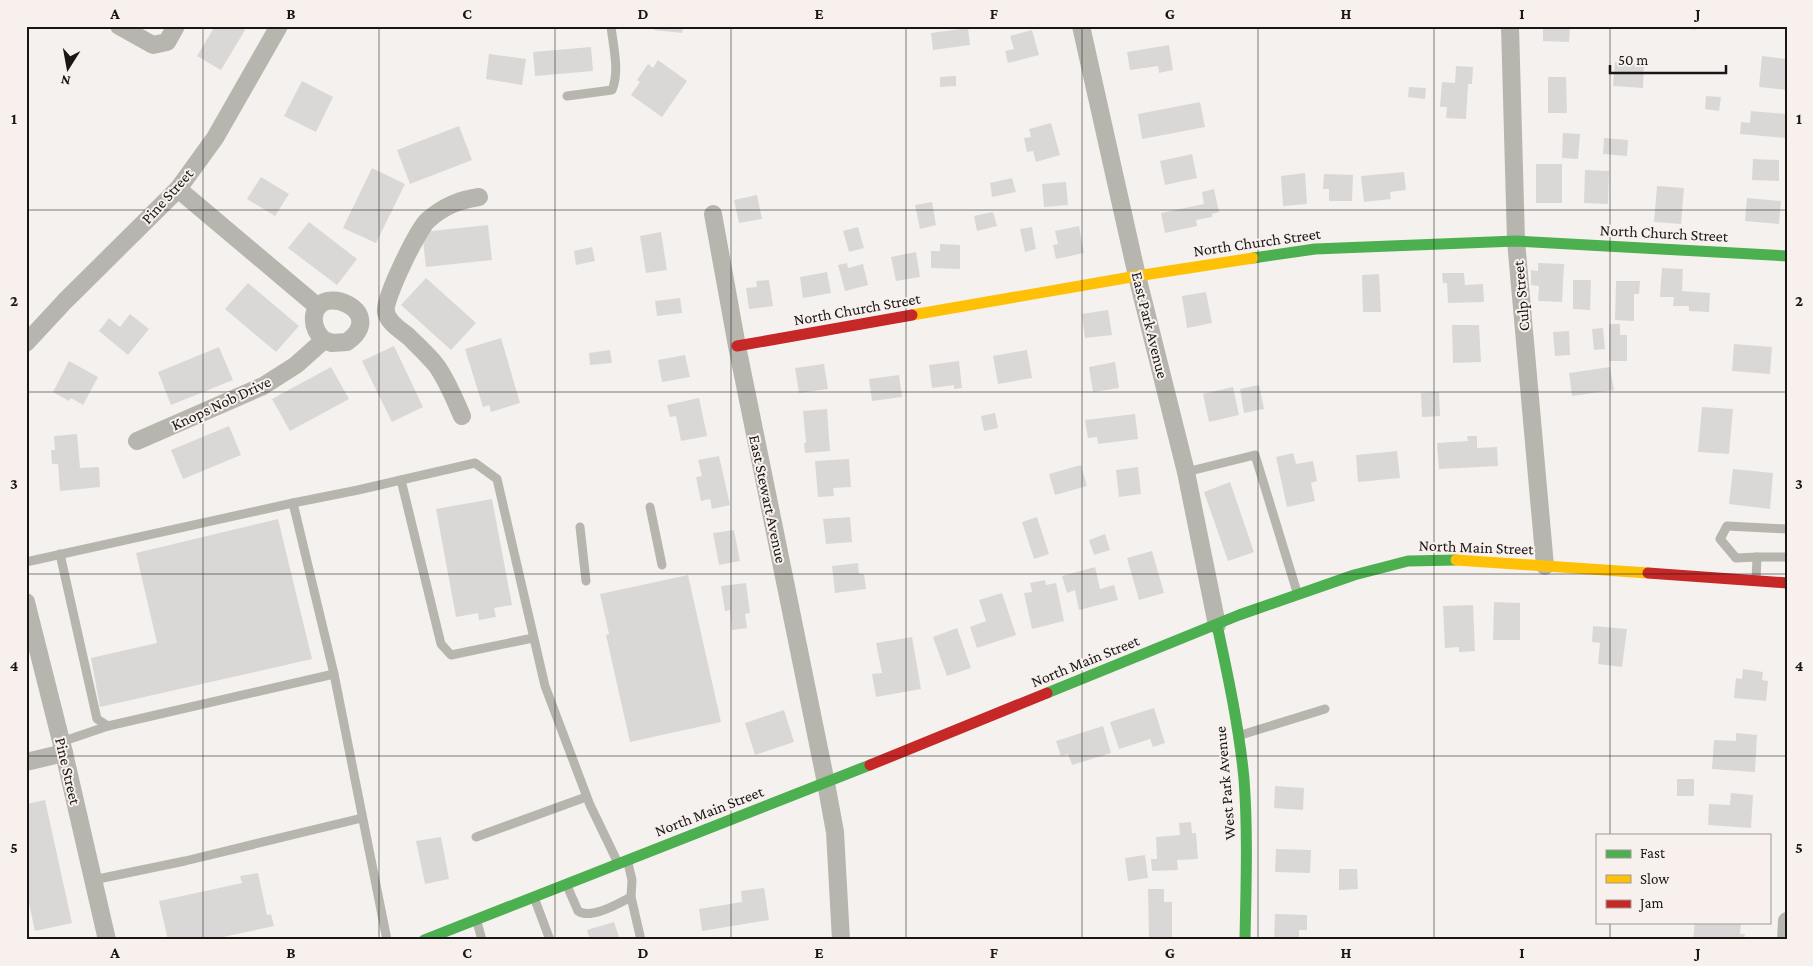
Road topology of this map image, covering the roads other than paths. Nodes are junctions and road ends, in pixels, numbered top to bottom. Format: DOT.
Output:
graph roads {
  1 [pos="119,26"];
  2 [pos="176,26"];
  3 [pos="279,26"];
  4 [pos="611,26"];
  5 [pos="1081,26"];
  6 [pos="1510,26"];
  7 [pos="567,96"];
  8 [pos="178,189"];
  9 [pos="479,197"];
  10 [pos="713,214"];
  11 [pos="1516,240"];
  12 [pos="1787,256"];
  13 [pos="1137,276"];
  14 [pos="318,308"];
  15 [pos="386,312"];
  16 [pos="360,317"];
  17 [pos="324,340"];
  18 [pos="26,343"];
  19 [pos="737,346"];
  20 [pos="462,416"];
  21 [pos="137,441"];
  22 [pos="1186,472"];
  23 [pos="401,480"];
  24 [pos="292,502"];
  25 [pos="650,507"];
  26 [pos="580,527"];
  27 [pos="1787,529"];
  28 [pos="60,554"];
  29 [pos="1757,557"];
  30 [pos="1787,557"];
  31 [pos="26,562"];
  32 [pos="662,565"];
  33 [pos="1546,566"];
  34 [pos="586,581"];
  35 [pos="1756,581"];
  36 [pos="1787,583"];
  37 [pos="1298,595"];
  38 [pos="26,602"];
  39 [pos="1217,625"];
  40 [pos="534,638"];
  41 [pos="334,674"];
  42 [pos="1325,709"];
  43 [pos="108,726"];
  44 [pos="1238,736"];
  45 [pos="63,747"];
  46 [pos="26,762"];
  47 [pos="826,783"];
  48 [pos="586,796"];
  49 [pos="362,818"];
  50 [pos="476,837"];
  51 [pos="622,862"];
  52 [pos="93,880"];
  53 [pos="566,884"];
  54 [pos="534,897"];
  55 [pos="631,897"];
  56 [pos="476,919"];
  57 [pos="1787,921"];
  58 [pos="1787,927"];
  59 [pos="108,940"];
  60 [pos="388,940"];
  61 [pos="424,940"];
  62 [pos="482,940"];
  63 [pos="550,940"];
  64 [pos="641,940"];
  65 [pos="841,940"];
  66 [pos="1245,940"];
  67 [pos="1786,940"];
  1 -- 2 [label="street"];
  3 -- 8 [label="street, Pine Street"];
  4 -- 7 [label="lane"];
  5 -- 13 [label="street, East Park Avenue"];
  6 -- 11 [label="street, Culp Street"];
  8 -- 14 [label="street"];
  8 -- 18 [label="street, Pine Street"];
  9 -- 15 [label="street"];
  10 -- 19 [label="street, East Stewart Avenue"];
  11 -- 12 [label="main road, North Church Street"];
  11 -- 13 [label="main road, North Church Street"];
  11 -- 33 [label="street, Culp Street"];
  13 -- 19 [label="main road, North Church Street"];
  13 -- 22 [label="street, East Park Avenue"];
  14 -- 16 [label="street"];
  14 -- 17 [label="street"];
  15 -- 16 [label="street"];
  15 -- 20 [label="street"];
  16 -- 17 [label="street"];
  17 -- 21 [label="street, Knops Nob Drive"];
  19 -- 47 [label="street, East Stewart Avenue"];
  22 -- 37 [label="lane"];
  22 -- 39 [label="street, East Park Avenue"];
  23 -- 24 [label="lane"];
  23 -- 40 [label="lane"];
  23 -- 40 [label="lane"];
  24 -- 28 [label="lane"];
  24 -- 41 [label="lane"];
  25 -- 32 [label="lane"];
  26 -- 34 [label="lane"];
  27 -- 29 [label="lane"];
  28 -- 31 [label="lane"];
  28 -- 43 [label="lane"];
  29 -- 30 [label="lane"];
  29 -- 35 [label="lane"];
  33 -- 35 [label="main road, North Main Street"];
  33 -- 37 [label="main road, North Main Street"];
  35 -- 36 [label="main road, North Main Street"];
  37 -- 39 [label="main road, North Main Street"];
  38 -- 45 [label="street, Pine Street"];
  39 -- 44 [label="main road, West Park Avenue"];
  39 -- 47 [label="main road, North Main Street"];
  40 -- 48 [label="lane"];
  41 -- 43 [label="lane"];
  41 -- 49 [label="lane"];
  42 -- 44 [label="lane"];
  43 -- 45 [label="lane"];
  44 -- 66 [label="main road, West Park Avenue"];
  45 -- 46 [label="street"];
  45 -- 52 [label="street, Pine Street"];
  47 -- 51 [label="main road, North Main Street"];
  47 -- 65 [label="street, East Stewart Avenue"];
  48 -- 50 [label="lane"];
  48 -- 51 [label="lane"];
  49 -- 52 [label="lane"];
  49 -- 60 [label="lane"];
  51 -- 53 [label="main road, North Main Street"];
  51 -- 55 [label="lane"];
  52 -- 59 [label="street, Pine Street"];
  53 -- 54 [label="main road, North Main Street"];
  53 -- 55 [label="lane"];
  54 -- 56 [label="main road, North Main Street"];
  54 -- 63 [label="lane"];
  55 -- 64 [label="lane"];
  56 -- 61 [label="main road, North Main Street"];
  56 -- 62 [label="lane"];
  57 -- 58 [label="street"];
  58 -- 67 [label="street"];
}
